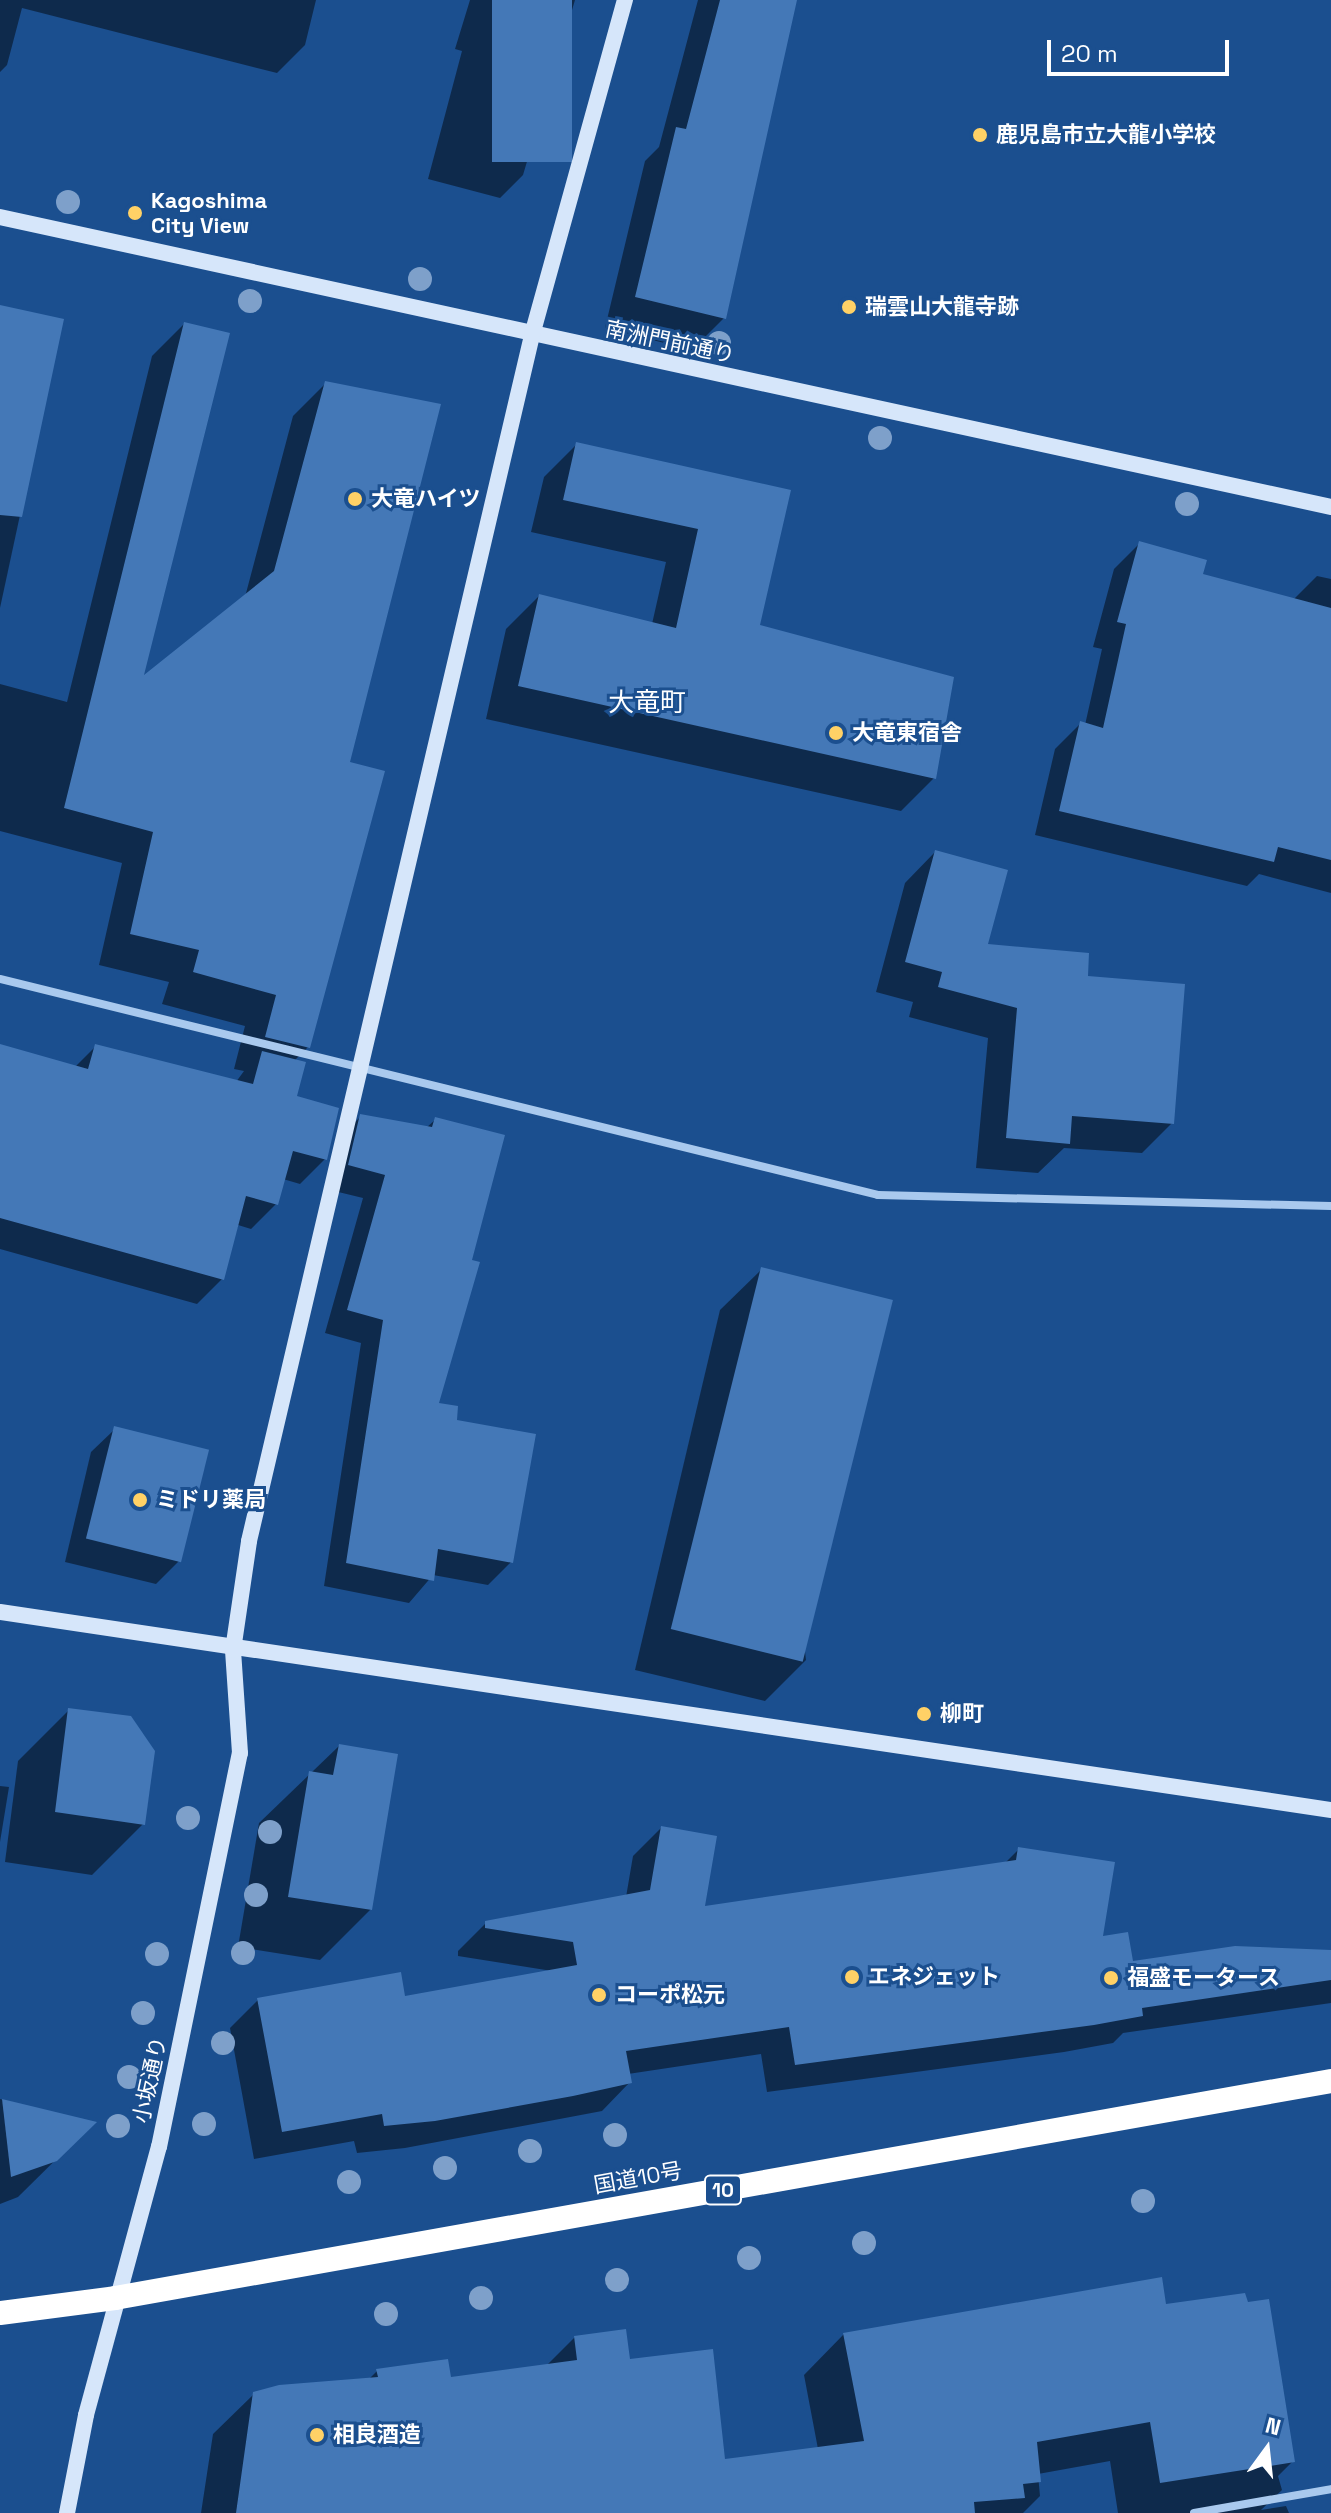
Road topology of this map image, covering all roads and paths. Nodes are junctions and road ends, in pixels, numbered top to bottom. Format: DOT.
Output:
graph roads {
  1 [pos="625,0"];
  2 [pos="0,217"];
  3 [pos="532,335"];
  4 [pos="1331,507"];
  5 [pos="0,979"];
  6 [pos="360,1066"];
  7 [pos="1331,1206"];
  8 [pos="0,1612"];
  9 [pos="233,1650"];
  10 [pos="1331,1810"];
  11 [pos="1331,2081"];
  12 [pos="115,2298"];
  13 [pos="0,2313"];
  14 [pos="1331,2489"];
  15 [pos="67,2513"];
  16 [pos="1194,2513"];
  1 -- 3 [label="street, 小坂通り"];
  2 -- 3 [label="street, 南洲門前通り"];
  3 -- 4 [label="street, 南洲門前通り"];
  3 -- 6 [label="street, 小坂通り"];
  5 -- 6 [label="street"];
  6 -- 7 [label="street"];
  6 -- 9 [label="street, 小坂通り"];
  8 -- 9 [label="street"];
  9 -- 10 [label="street"];
  9 -- 12 [label="street, 小坂通り"];
  11 -- 12 [label="highway, 国道10号 / 10"];
  12 -- 13 [label="highway, 国道10号 / 10"];
  12 -- 15 [label="street, 小坂通り"];
  14 -- 16 [label="street"];
}
